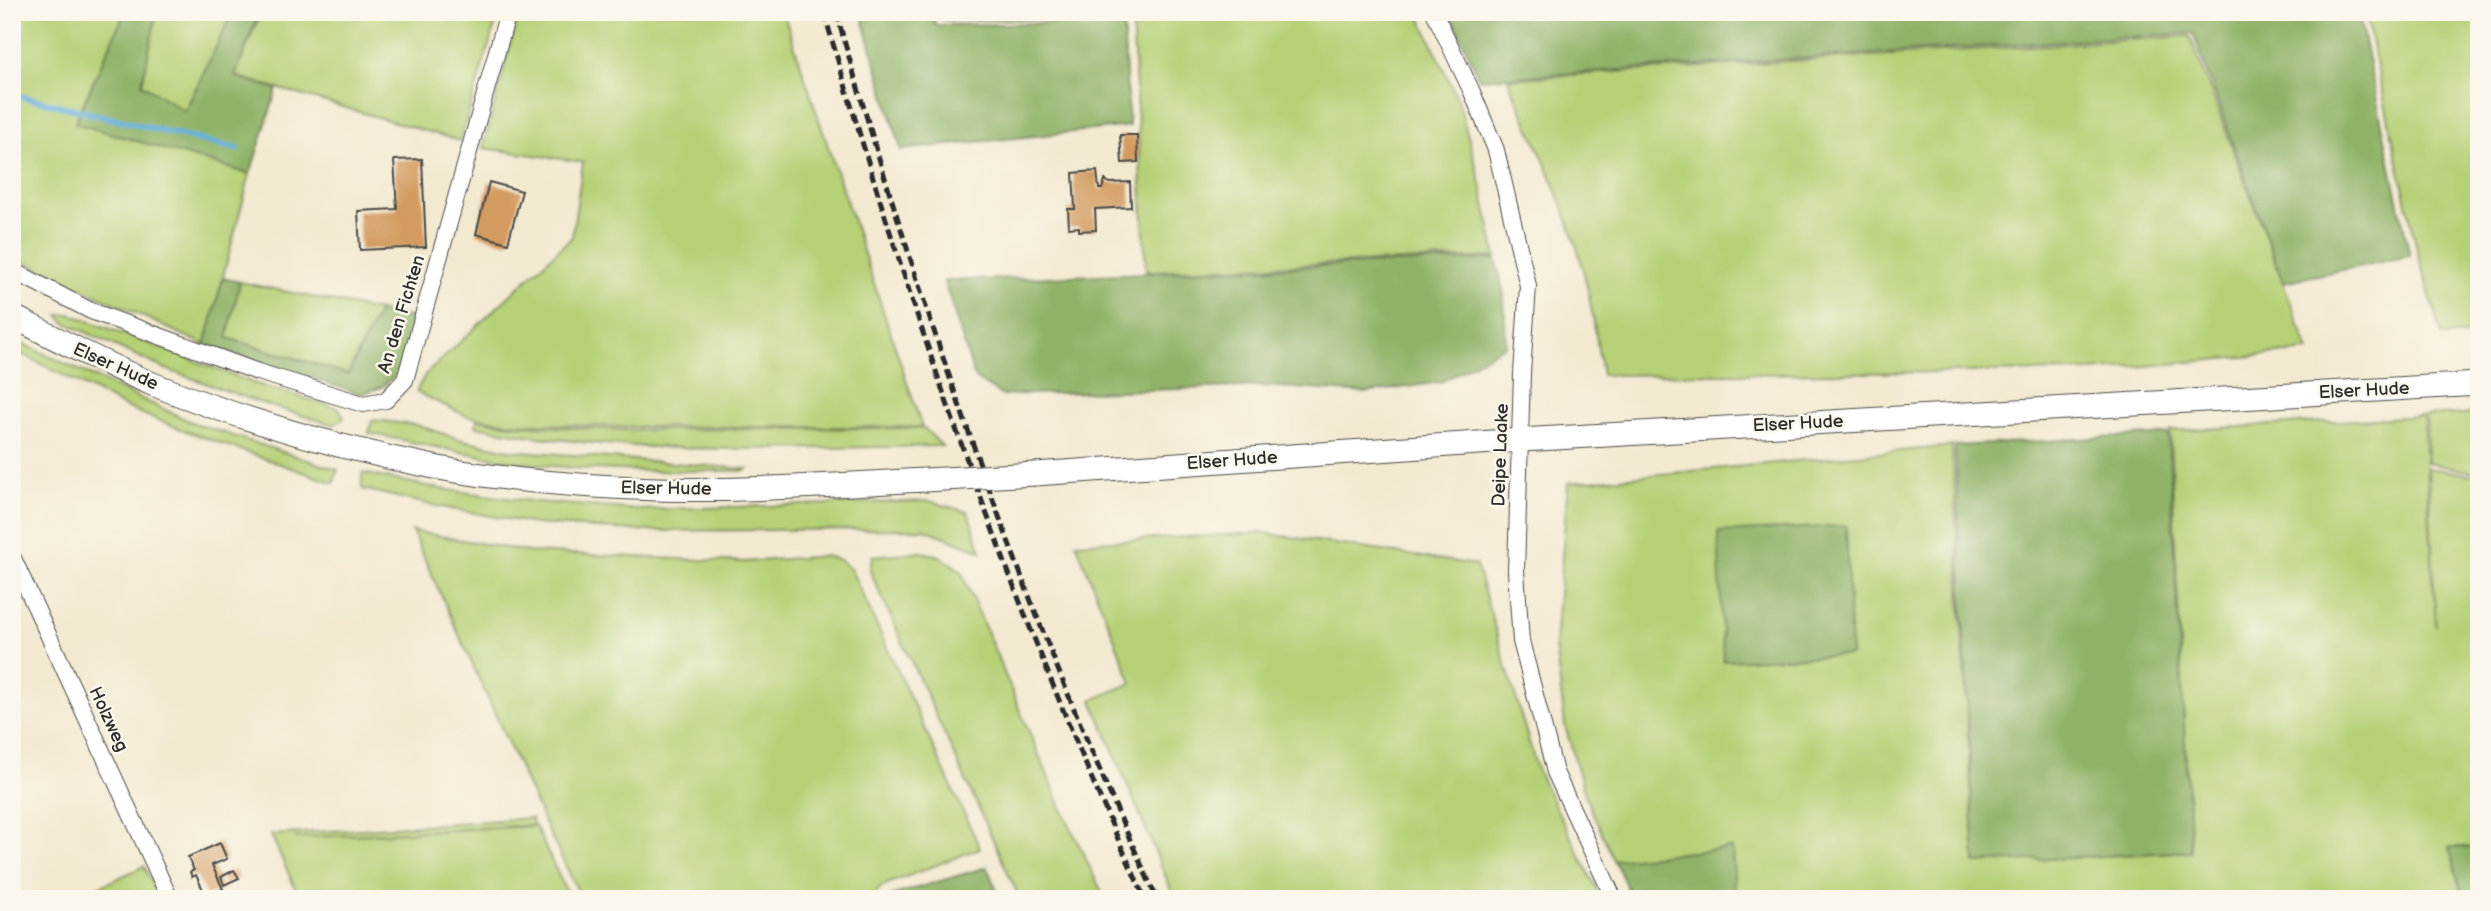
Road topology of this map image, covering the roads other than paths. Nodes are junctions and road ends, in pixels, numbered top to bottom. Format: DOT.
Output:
graph roads {
  1 [pos="508,12"];
  2 [pos="1434,12"];
  3 [pos="12,270"];
  4 [pos="12,316"];
  5 [pos="2479,384"];
  6 [pos="1521,440"];
  7 [pos="12,556"];
  8 [pos="170,899"];
  9 [pos="1614,899"];
  1 -- 3 [label="street, An den Fichten"];
  2 -- 6 [label="street, Deipe Laake"];
  4 -- 6 [label="street, Elser Hude, bridge"];
  5 -- 6 [label="street, Elser Hude"];
  6 -- 9 [label="street, Deipe Laake"];
  7 -- 8 [label="street, Holzweg"];
}
